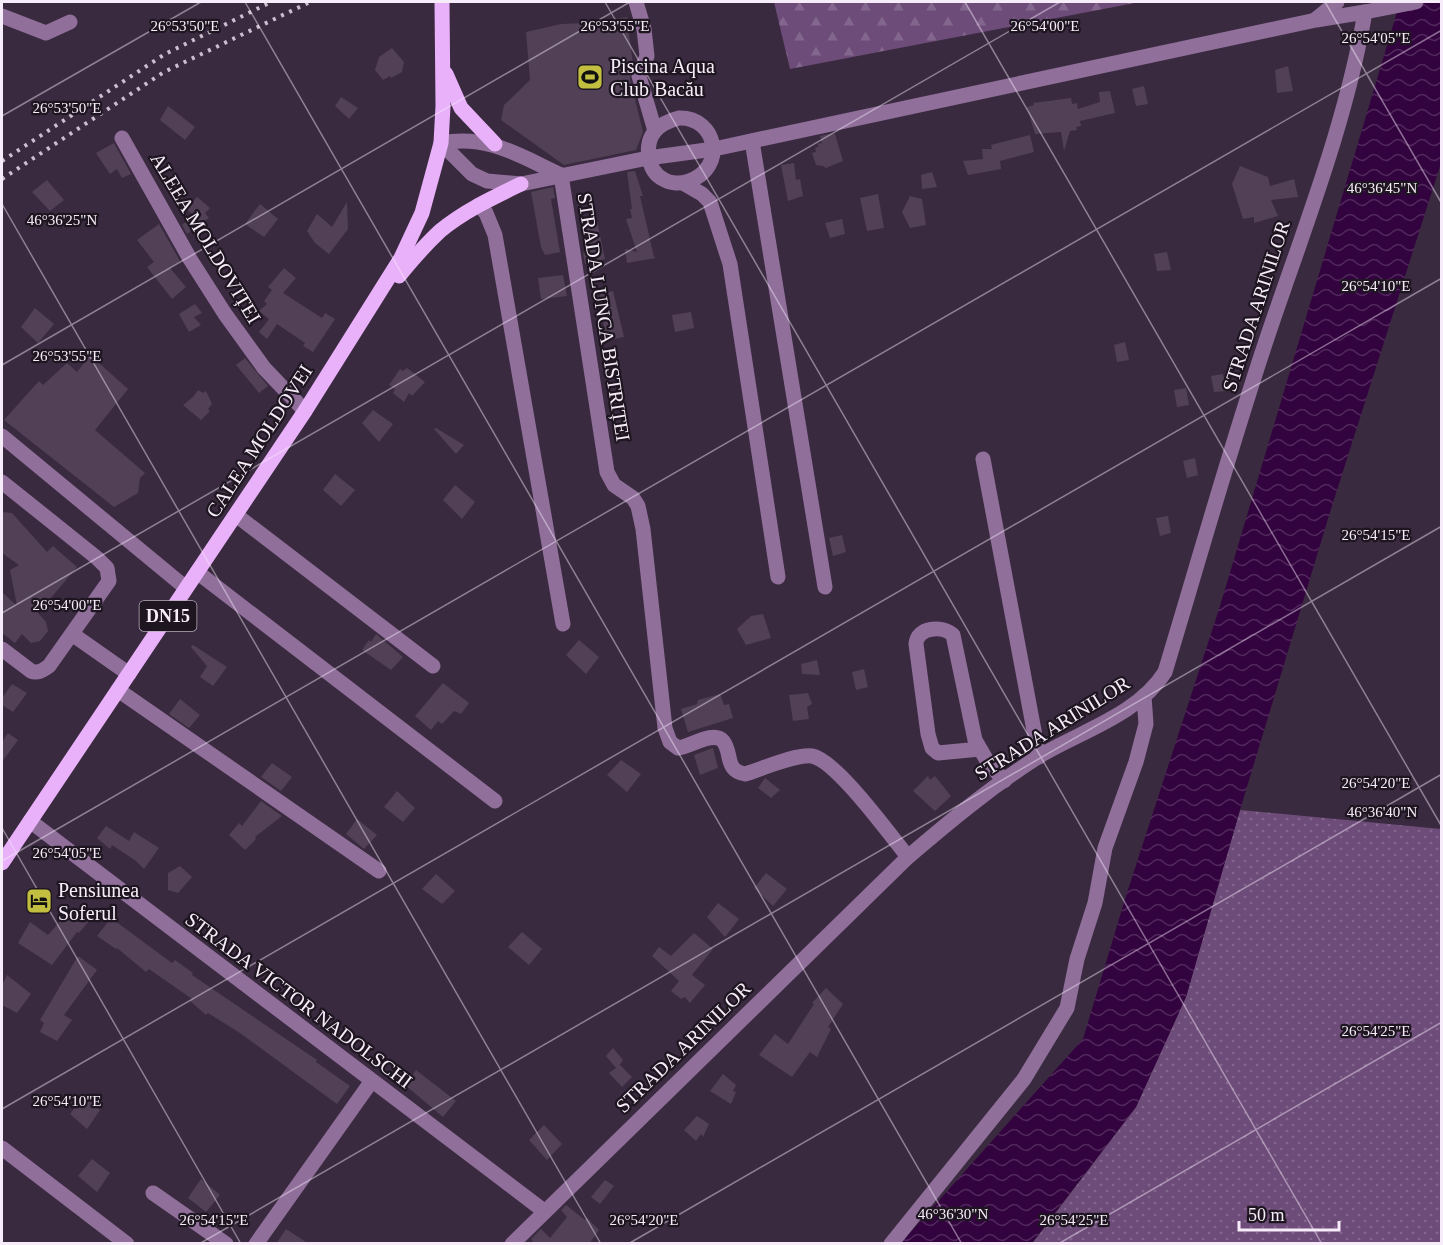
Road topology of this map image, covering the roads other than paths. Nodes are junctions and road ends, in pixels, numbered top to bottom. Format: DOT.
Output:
graph roads {
  1 [pos="442,2"];
  2 [pos="636,2"];
  3 [pos="1337,2"];
  4 [pos="1416,2"];
  5 [pos="1365,12"];
  6 [pos="2,15"];
  7 [pos="1316,20"];
  8 [pos="70,22"];
  9 [pos="443,68"];
  10 [pos="655,131"];
  11 [pos="122,138"];
  12 [pos="752,141"];
  13 [pos="441,143"];
  14 [pos="495,144"];
  15 [pos="714,149"];
  16 [pos="648,158"];
  17 [pos="561,176"];
  18 [pos="683,183"];
  19 [pos="521,184"];
  20 [pos="479,205"];
  21 [pos="347,342"];
  22 [pos="305,411"];
  23 [pos="2,436"];
  24 [pos="983,459"];
  25 [pos="2,482"];
  26 [pos="236,515"];
  27 [pos="197,572"];
  28 [pos="778,577"];
  29 [pos="825,587"];
  30 [pos="186,588"];
  31 [pos="563,624"];
  32 [pos="72,634"];
  33 [pos="2,649"];
  34 [pos="433,666"];
  35 [pos="129,674"];
  36 [pos="118,690"];
  37 [pos="1144,696"];
  38 [pos="980,749"];
  39 [pos="1039,757"];
  40 [pos="1004,780"];
  41 [pos="495,801"];
  42 [pos="30,821"];
  43 [pos="908,857"];
  44 [pos="2,863"];
  45 [pos="379,871"];
  46 [pos="371,1082"];
  47 [pos="2,1148"];
  48 [pos="153,1193"];
  49 [pos="544,1211"];
  50 [pos="127,1244"];
  51 [pos="226,1244"];
  52 [pos="256,1244"];
  53 [pos="512,1244"];
  54 [pos="891,1244"];
  1 -- 9 [label="main road, CALEA MOLDOVEI / DN15"];
  2 -- 10 [label="street"];
  3 -- 7 [label="street"];
  4 -- 5 [label="street, STRADA LUNCA BISTRIȚEI"];
  5 -- 7 [label="street, STRADA LUNCA BISTRIȚEI"];
  5 -- 37 [label="street, STRADA ARINILOR"];
  6 -- 8 [label="street"];
  7 -- 12 [label="street, STRADA LUNCA BISTRIȚEI"];
  9 -- 13 [label="main road, CALEA MOLDOVEI / DN15"];
  9 -- 14 [label="main road"];
  10 -- 15 [label="street"];
  10 -- 16 [label="street"];
  11 -- 22 [label="street, ALEEA MOLDOVIȚEI"];
  12 -- 15 [label="street, STRADA LUNCA BISTRIȚEI"];
  12 -- 29 [label="street"];
  13 -- 14 [label="street"];
  13 -- 19 [label="street"];
  13 -- 21 [label="main road, CALEA MOLDOVEI / DN15"];
  14 -- 17 [label="street"];
  15 -- 16 [label="street, STRADA LUNCA BISTRIȚEI"];
  15 -- 18 [label="street"];
  16 -- 17 [label="street, STRADA LUNCA BISTRIȚEI"];
  16 -- 18 [label="street"];
  17 -- 19 [label="street"];
  17 -- 43 [label="street, STRADA LUNCA BISTRIȚEI"];
  18 -- 28 [label="street"];
  19 -- 20 [label="main road"];
  20 -- 21 [label="main road"];
  20 -- 31 [label="street"];
  21 -- 22 [label="main road, CALEA MOLDOVEI / DN15"];
  22 -- 26 [label="main road, CALEA MOLDOVEI / DN15"];
  23 -- 30 [label="street"];
  24 -- 39 [label="street"];
  25 -- 32 [label="street"];
  26 -- 27 [label="main road, CALEA MOLDOVEI / DN15"];
  26 -- 34 [label="street"];
  27 -- 30 [label="main road, CALEA MOLDOVEI / DN15"];
  27 -- 41 [label="street"];
  30 -- 35 [label="main road, CALEA MOLDOVEI / DN15"];
  32 -- 33 [label="street"];
  32 -- 35 [label="street"];
  35 -- 36 [label="main road, CALEA MOLDOVEI / DN15"];
  36 -- 42 [label="main road, CALEA MOLDOVEI / DN15"];
  36 -- 45 [label="street"];
  37 -- 39 [label="street, STRADA ARINILOR"];
  37 -- 54 [label="street"];
  38 -- 38 [label="street"];
  38 -- 40 [label="street"];
  39 -- 40 [label="street, STRADA ARINILOR"];
  40 -- 43 [label="street, STRADA ARINILOR"];
  42 -- 44 [label="main road, CALEA MOLDOVEI / DN15"];
  42 -- 46 [label="street, STRADA VICTOR NADOLSCHI"];
  43 -- 49 [label="street, STRADA ARINILOR"];
  46 -- 49 [label="street, STRADA VICTOR NADOLSCHI"];
  46 -- 52 [label="street"];
  47 -- 50 [label="street"];
  48 -- 51 [label="street"];
  49 -- 53 [label="street, STRADA ARINILOR"];
}
